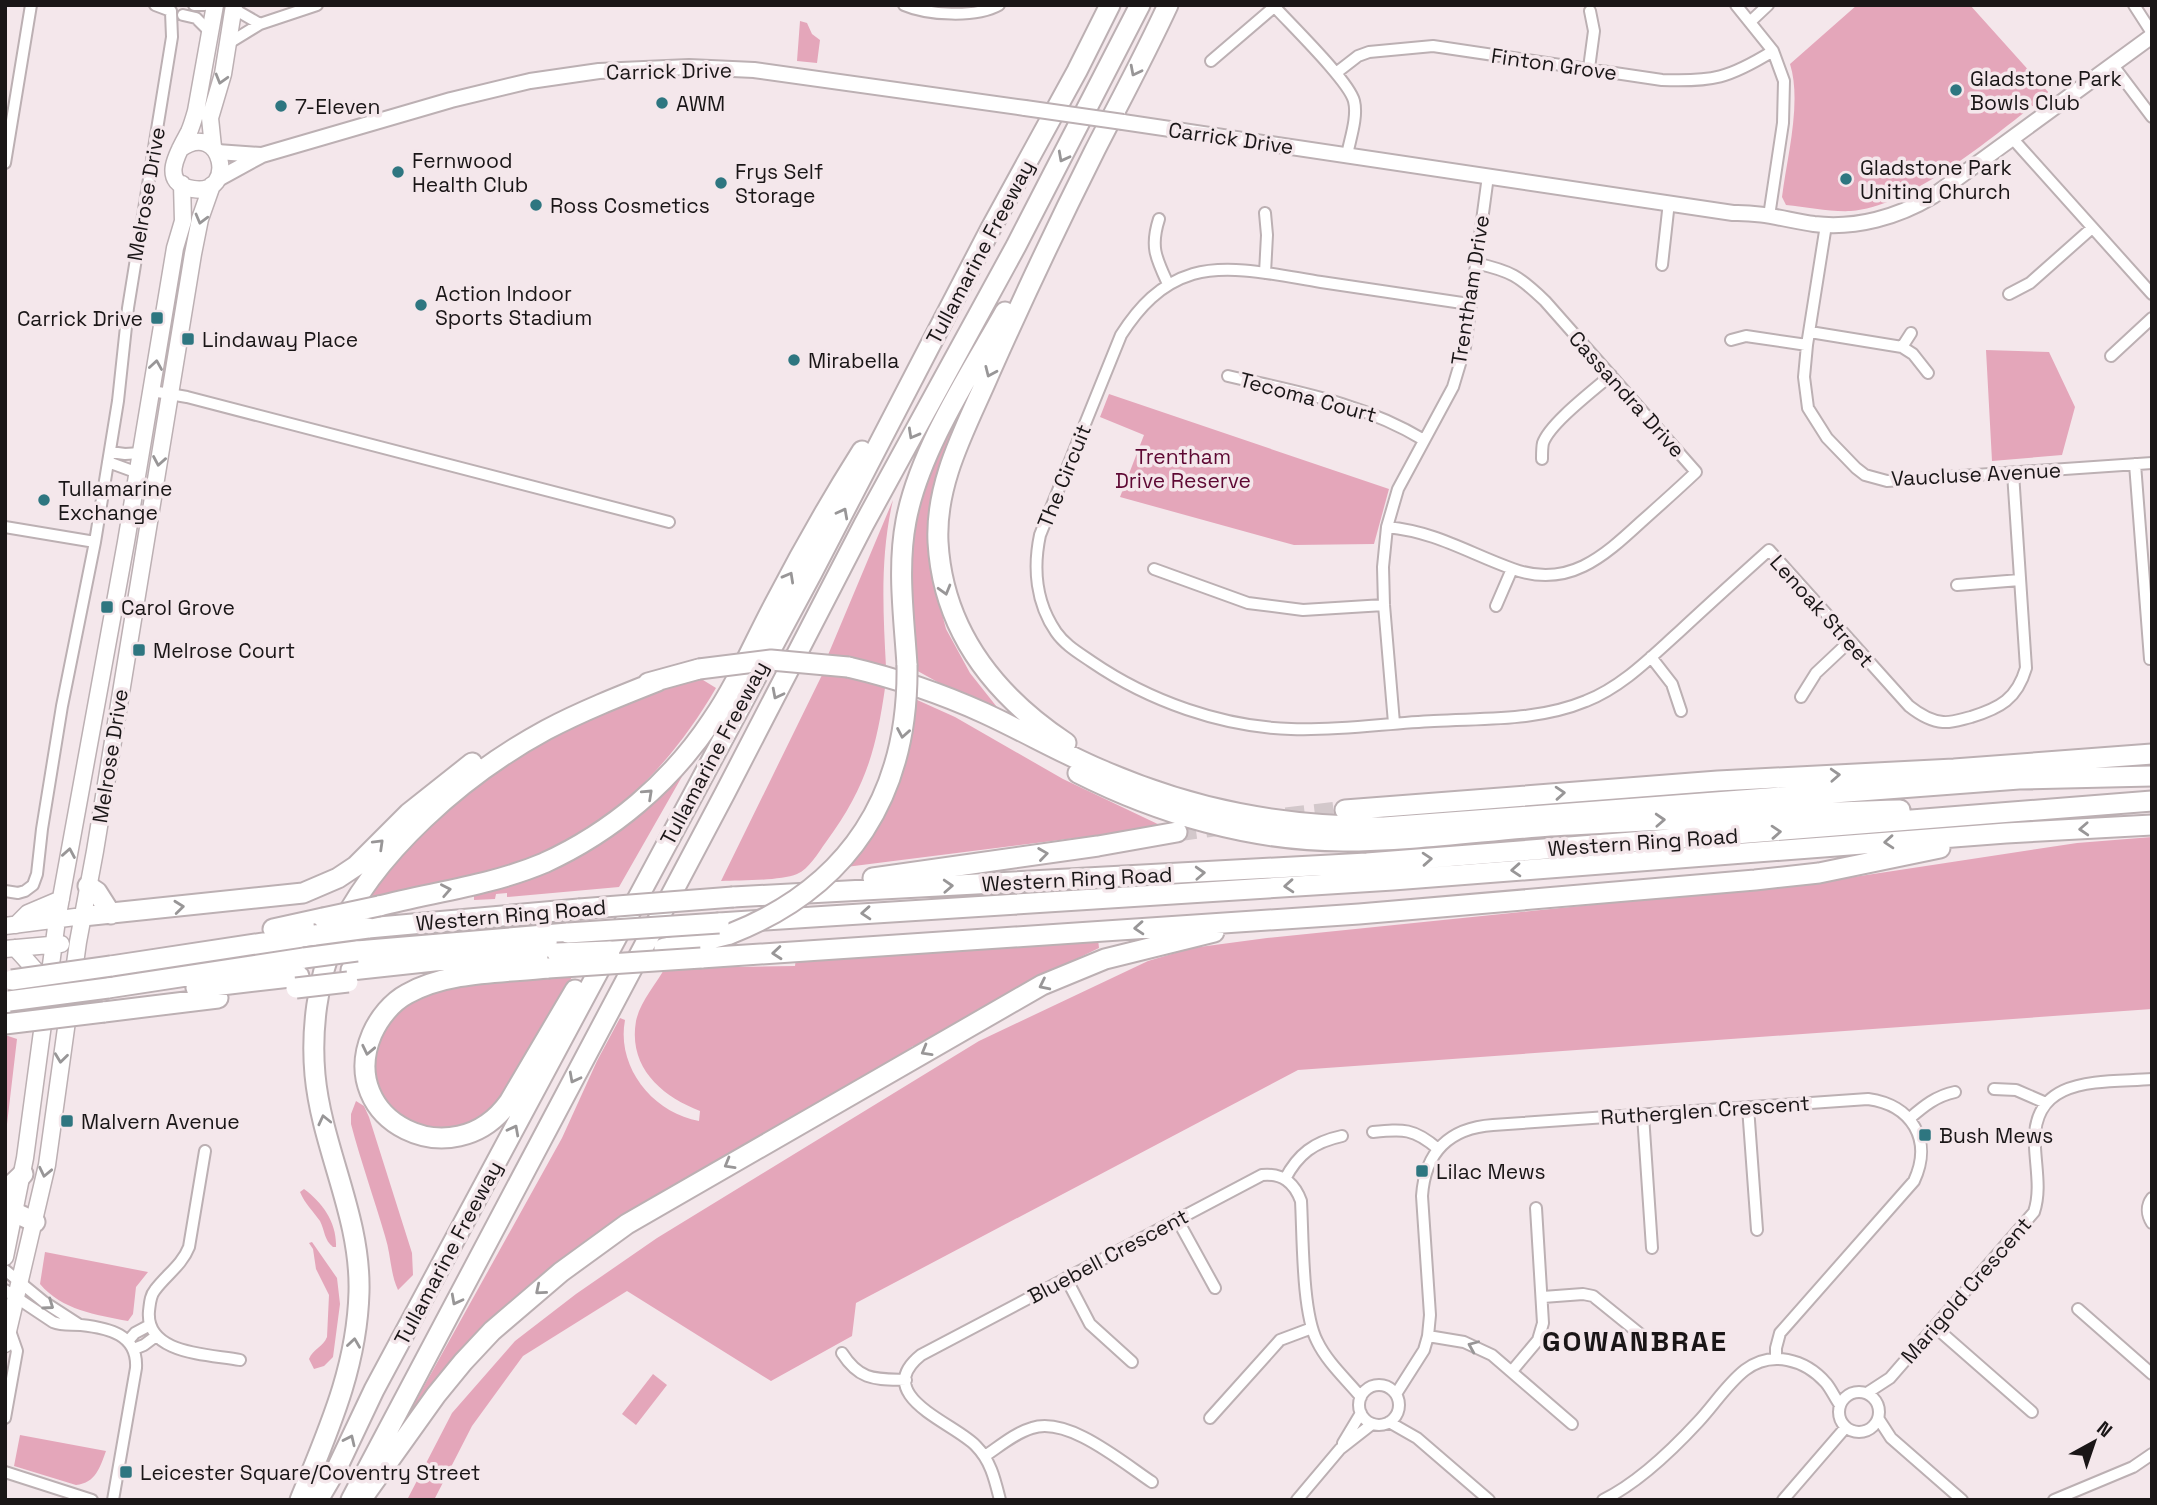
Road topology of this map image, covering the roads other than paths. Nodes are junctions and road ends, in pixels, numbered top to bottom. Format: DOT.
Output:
graph roads {
  1 [pos="31,5"];
  2 [pos="155,5"];
  3 [pos="194,5"];
  4 [pos="205,5"];
  5 [pos="215,5"];
  6 [pos="317,5"];
  7 [pos="904,5"];
  8 [pos="999,5"];
  9 [pos="1110,5"];
  10 [pos="1140,5"];
  11 [pos="1168,5"];
  12 [pos="1736,5"];
  13 [pos="1768,5"];
  14 [pos="2134,5"];
  15 [pos="1273,6"];
  16 [pos="234,7"];
  17 [pos="177,11"];
  18 [pos="1590,11"];
  19 [pos="1751,21"];
  20 [pos="260,24"];
  21 [pos="211,33"];
  22 [pos="2152,35"];
  23 [pos="229,43"];
  24 [pos="1773,51"];
  25 [pos="1211,61"];
  26 [pos="2112,64"];
  27 [pos="1589,68"];
  28 [pos="1336,73"];
  29 [pos="2152,117"];
  30 [pos="2012,138"];
  31 [pos="180,149"];
  32 [pos="215,150"];
  33 [pos="262,155"];
  34 [pos="1347,155"];
  35 [pos="1093,156"];
  36 [pos="5,163"];
  37 [pos="1488,176"];
  38 [pos="215,182"];
  39 [pos="182,184"];
  40 [pos="1669,202"];
  41 [pos="1265,213"];
  42 [pos="1769,216"];
  43 [pos="1159,219"];
  44 [pos="1826,225"];
  45 [pos="991,228"];
  46 [pos="2092,228"];
  47 [pos="1475,263"];
  48 [pos="1662,265"];
  49 [pos="1265,273"];
  50 [pos="1168,284"];
  51 [pos="2009,294"];
  52 [pos="2152,294"];
  53 [pos="1469,304"];
  54 [pos="2152,318"];
  55 [pos="1810,332"];
  56 [pos="1910,333"];
  57 [pos="1731,340"];
  58 [pos="1807,345"];
  59 [pos="1902,347"];
  60 [pos="2111,356"];
  61 [pos="1928,373"];
  62 [pos="1611,375"];
  63 [pos="1228,376"];
  64 [pos="152,390"];
  65 [pos="171,394"];
  66 [pos="1424,440"];
  67 [pos="141,453"];
  68 [pos="109,457"];
  69 [pos="1542,459"];
  70 [pos="2152,463"];
  71 [pos="2135,464"];
  72 [pos="2012,472"];
  73 [pos="138,473"];
  74 [pos="669,522"];
  75 [pos="5,527"];
  76 [pos="1387,527"];
  77 [pos="95,542"];
  78 [pos="1154,569"];
  79 [pos="1512,569"];
  80 [pos="2020,580"];
  81 [pos="1957,585"];
  82 [pos="1384,605"];
  83 [pos="1496,606"];
  84 [pos="109,638"];
  85 [pos="1850,641"];
  86 [pos="129,642"];
  87 [pos="1651,657"];
  88 [pos="2152,659"];
  89 [pos="657,681"];
  90 [pos="938,695"];
  91 [pos="1801,697"];
  92 [pos="741,701"];
  93 [pos="1681,711"];
  94 [pos="1394,723"];
  95 [pos="2152,754"];
  96 [pos="2152,761"];
  97 [pos="2152,776"];
  98 [pos="2020,779"];
  99 [pos="1137,783"];
  100 [pos="2152,802"];
  101 [pos="1345,810"];
  102 [pos="2027,810"];
  103 [pos="2152,825"];
  104 [pos="1177,832"];
  105 [pos="2006,833"];
  106 [pos="88,886"];
  107 [pos="5,891"];
  108 [pos="733,897"];
  109 [pos="61,898"];
  110 [pos="111,914"];
  111 [pos="83,916"];
  112 [pos="1305,917"];
  113 [pos="57,919"];
  114 [pos="10,926"];
  115 [pos="319,927"];
  116 [pos="78,942"];
  117 [pos="54,944"];
  118 [pos="10,948"];
  119 [pos="553,961"];
  120 [pos="352,968"];
  121 [pos="299,974"];
  122 [pos="9,980"];
  123 [pos="48,981"];
  124 [pos="106,1000"];
  125 [pos="6,1012"];
  126 [pos="2152,1079"];
  127 [pos="1994,1089"];
  128 [pos="1955,1093"];
  129 [pos="2046,1103"];
  130 [pos="1748,1107"];
  131 [pos="1643,1115"];
  132 [pos="1910,1118"];
  133 [pos="1373,1132"];
  134 [pos="1342,1136"];
  135 [pos="1438,1149"];
  136 [pos="205,1151"];
  137 [pos="23,1174"];
  138 [pos="1285,1179"];
  139 [pos="5,1191"];
  140 [pos="2152,1198"];
  141 [pos="1536,1208"];
  142 [pos="10,1210"];
  143 [pos="1177,1219"];
  144 [pos="34,1222"];
  145 [pos="2152,1223"];
  146 [pos="1757,1230"];
  147 [pos="1652,1248"];
  148 [pos="5,1256"];
  149 [pos="5,1270"];
  150 [pos="1066,1278"];
  151 [pos="21,1282"];
  152 [pos="1215,1288"];
  153 [pos="11,1295"];
  154 [pos="1543,1297"];
  155 [pos="2078,1309"];
  156 [pos="78,1324"];
  157 [pos="150,1325"];
  158 [pos="1935,1327"];
  159 [pos="1312,1328"];
  160 [pos="1640,1334"];
  161 [pos="156,1336"];
  162 [pos="1429,1336"];
  163 [pos="131,1345"];
  164 [pos="11,1350"];
  165 [pos="842,1353"];
  166 [pos="1776,1358"];
  167 [pos="240,1360"];
  168 [pos="1132,1362"];
  169 [pos="1337,1368"];
  170 [pos="1512,1371"];
  171 [pos="2152,1374"];
  172 [pos="1890,1378"];
  173 [pos="906,1380"];
  174 [pos="1826,1383"];
  175 [pos="1370,1387"];
  176 [pos="1392,1390"];
  177 [pos="1851,1393"];
  178 [pos="1867,1394"];
  179 [pos="1361,1397"];
  180 [pos="1877,1404"];
  181 [pos="1840,1405"];
  182 [pos="1398,1411"];
  183 [pos="1360,1412"];
  184 [pos="2032,1412"];
  185 [pos="5,1418"];
  186 [pos="1210,1418"];
  187 [pos="1878,1418"];
  188 [pos="1389,1422"];
  189 [pos="1372,1424"];
  190 [pos="1572,1424"];
  191 [pos="1846,1427"];
  192 [pos="1870,1428"];
  193 [pos="1417,1438"];
  194 [pos="1891,1438"];
  195 [pos="1340,1449"];
  196 [pos="2152,1454"];
  197 [pos="985,1456"];
  198 [pos="5,1472"];
  199 [pos="1152,1482"];
  200 [pos="92,1500"];
  201 [pos="113,1500"];
  202 [pos="300,1500"];
  203 [pos="318,1500"];
  204 [pos="351,1500"];
  205 [pos="361,1500"];
  206 [pos="1000,1500"];
  207 [pos="1297,1500"];
  208 [pos="1489,1500"];
  209 [pos="1603,1500"];
  210 [pos="1783,1500"];
  211 [pos="1962,1500"];
  212 [pos="2053,1500"];
  1 -- 36 [label="street"];
  2 -- 17 [label="street"];
  3 -- 4 [label="street"];
  5 -- 21 [label="main road, Melrose Drive"];
  6 -- 20 [label="street"];
  7 -- 8 [label="street"];
  9 -- 45 [label="highway, Tullamarine Freeway"];
  10 -- 204 [label="highway, Tullamarine Freeway, one-way"];
  11 -- 35 [label="highway, one-way"];
  12 -- 19 [label="street"];
  13 -- 19 [label="street"];
  14 -- 22 [label="street"];
  15 -- 25 [label="street"];
  15 -- 28 [label="street"];
  16 -- 20 [label="street"];
  16 -- 23 [label="main road"];
  17 -- 21 [label="street"];
  17 -- 68 [label="street, Melrose Drive"];
  18 -- 27 [label="street"];
  19 -- 24 [label="street"];
  20 -- 23 [label="street"];
  21 -- 31 [label="main road, Melrose Drive"];
  22 -- 26 [label="street, Carrick Drive"];
  23 -- 32 [label="main road, one-way"];
  24 -- 27 [label="street, Finton Grove"];
  24 -- 42 [label="street"];
  26 -- 29 [label="street"];
  26 -- 30 [label="street, Carrick Drive"];
  27 -- 28 [label="street, Finton Grove"];
  28 -- 34 [label="street"];
  30 -- 44 [label="street, Carrick Drive"];
  30 -- 46 [label="street"];
  31 -- 32 [label="main road"];
  31 -- 39 [label="main road"];
  32 -- 33 [label="street, Carrick Drive"];
  32 -- 38 [label="main road"];
  33 -- 34 [label="street, Carrick Drive, bridge"];
  33 -- 38 [label="street, Carrick Drive"];
  34 -- 37 [label="street, Carrick Drive"];
  35 -- 99 [label="highway, one-way"];
  35 -- 119 [label="highway, one-way, bridge"];
  37 -- 40 [label="street, Carrick Drive"];
  37 -- 47 [label="street, Trentham Drive"];
  38 -- 39 [label="main road"];
  38 -- 65 [label="main road, Melrose Drive, one-way"];
  64 -- 39 [label="main road, Melrose Drive, one-way"];
  40 -- 42 [label="street, Carrick Drive"];
  40 -- 48 [label="street"];
  41 -- 49 [label="street"];
  42 -- 44 [label="street, Carrick Drive"];
  43 -- 50 [label="street"];
  44 -- 55 [label="street, Vaucluse Avenue"];
  92 -- 45 [label="highway, Tullamarine Freeway, one-way"];
  115 -- 45 [label="highway, one-way, bridge"];
  46 -- 51 [label="street"];
  46 -- 52 [label="street"];
  47 -- 53 [label="street, Trentham Drive"];
  47 -- 62 [label="street, Cassandra Drive"];
  49 -- 50 [label="street, The Circuit"];
  49 -- 53 [label="street, The Circuit"];
  50 -- 94 [label="street, The Circuit"];
  53 -- 66 [label="street, Trentham Drive"];
  54 -- 60 [label="street"];
  55 -- 58 [label="street, Vaucluse Avenue"];
  55 -- 59 [label="street"];
  56 -- 59 [label="street"];
  57 -- 58 [label="street"];
  58 -- 72 [label="street, Vaucluse Avenue"];
  59 -- 61 [label="street"];
  62 -- 69 [label="street"];
  62 -- 79 [label="street, Cassandra Drive"];
  63 -- 66 [label="street, Tecoma Court"];
  64 -- 65 [label="street"];
  64 -- 67 [label="main road, Melrose Drive"];
  65 -- 74 [label="street"];
  65 -- 86 [label="main road, Melrose Drive, one-way"];
  66 -- 76 [label="street, Trentham Drive"];
  67 -- 68 [label="street"];
  67 -- 73 [label="main road, Melrose Drive"];
  68 -- 73 [label="street"];
  68 -- 77 [label="street, Melrose Drive"];
  70 -- 71 [label="street, Vaucluse Avenue"];
  71 -- 72 [label="street, Vaucluse Avenue"];
  71 -- 88 [label="street"];
  72 -- 80 [label="street, Lenoak Street"];
  73 -- 84 [label="main road, Melrose Drive"];
  75 -- 77 [label="street"];
  76 -- 79 [label="street, Cassandra Drive"];
  76 -- 82 [label="street, Trentham Drive"];
  77 -- 107 [label="street, Melrose Drive"];
  78 -- 82 [label="street"];
  79 -- 83 [label="street"];
  80 -- 81 [label="street"];
  80 -- 85 [label="street, Lenoak Street"];
  82 -- 94 [label="street, Trentham Drive"];
  84 -- 86 [label="main road"];
  109 -- 84 [label="main road, Melrose Drive, one-way"];
  85 -- 87 [label="street, Lenoak Street"];
  85 -- 91 [label="street"];
  86 -- 106 [label="main road, Melrose Drive"];
  87 -- 93 [label="street"];
  87 -- 94 [label="street, Lenoak Street"];
  89 -- 90 [label="highway, bridge"];
  110 -- 89 [label="highway, one-way"];
  202 -- 89 [label="highway, one-way"];
  90 -- 99 [label="highway"];
  90 -- 102 [label="highway, one-way"];
  119 -- 92 [label="highway, one-way"];
  203 -- 92 [label="highway, Tullamarine Freeway, one-way"];
  101 -- 95 [label="highway, one-way"];
  96 -- 98 [label="highway"];
  97 -- 98 [label="highway"];
  98 -- 99 [label="highway"];
  100 -- 102 [label="highway, Western Ring Road"];
  108 -- 102 [label="highway, Western Ring Road, one-way"];
  103 -- 105 [label="highway, Western Ring Road, one-way"];
  108 -- 104 [label="highway, one-way"];
  105 -- 112 [label="highway"];
  105 -- 120 [label="highway, Western Ring Road, one-way, bridge"];
  106 -- 110 [label="highway"];
  106 -- 111 [label="main road, Melrose Drive"];
  108 -- 115 [label="highway, Western Ring Road, bridge"];
  109 -- 113 [label="main road, Melrose Drive"];
  109 -- 114 [label="main road"];
  110 -- 111 [label="highway"];
  111 -- 113 [label="main road"];
  111 -- 116 [label="main road, Melrose Drive"];
  112 -- 119 [label="highway, one-way, bridge"];
  112 -- 205 [label="highway, one-way"];
  113 -- 114 [label="main road"];
  113 -- 117 [label="main road, Melrose Drive"];
  115 -- 122 [label="highway, bridge"];
  116 -- 117 [label="main road"];
  116 -- 144 [label="main road, Melrose Drive, one-way"];
  117 -- 118 [label="main road"];
  117 -- 123 [label="main road, Melrose Drive"];
  118 -- 123 [label="main road"];
  119 -- 120 [label="highway"];
  120 -- 121 [label="highway, Western Ring Road, bridge"];
  120 -- 121 [label="highway, bridge"];
  121 -- 124 [label="highway, Western Ring Road"];
  121 -- 124 [label="highway"];
  123 -- 137 [label="main road, Melrose Drive"];
  124 -- 125 [label="highway, Western Ring Road, bridge"];
  126 -- 129 [label="street"];
  127 -- 129 [label="street"];
  128 -- 132 [label="street"];
  129 -- 158 [label="street, Marigold Crescent"];
  130 -- 131 [label="street, Rutherglen Crescent"];
  130 -- 132 [label="street, Rutherglen Crescent"];
  130 -- 146 [label="street"];
  131 -- 135 [label="street, Rutherglen Crescent"];
  131 -- 147 [label="street"];
  132 -- 166 [label="street"];
  133 -- 135 [label="street"];
  134 -- 138 [label="street"];
  135 -- 162 [label="street"];
  136 -- 157 [label="street"];
  137 -- 139 [label="highway"];
  137 -- 142 [label="main road, Melrose Drive"];
  138 -- 143 [label="street, Bluebell Crescent"];
  138 -- 159 [label="street"];
  140 -- 145 [label="street"];
  141 -- 154 [label="street"];
  142 -- 144 [label="highway"];
  142 -- 148 [label="main road, Melrose Drive"];
  143 -- 150 [label="street, Bluebell Crescent"];
  143 -- 152 [label="street"];
  144 -- 151 [label="main road, Melrose Drive"];
  149 -- 151 [label="street"];
  150 -- 168 [label="street"];
  150 -- 173 [label="street, Bluebell Crescent"];
  151 -- 153 [label="main road, Melrose Drive"];
  151 -- 156 [label="street, one-way"];
  153 -- 156 [label="street"];
  153 -- 164 [label="main road, Melrose Drive"];
  154 -- 160 [label="street"];
  154 -- 170 [label="street"];
  155 -- 171 [label="street"];
  156 -- 163 [label="street"];
  157 -- 161 [label="street"];
  157 -- 163 [label="street"];
  158 -- 172 [label="street, Marigold Crescent"];
  158 -- 184 [label="street"];
  159 -- 169 [label="street"];
  159 -- 186 [label="street"];
  161 -- 163 [label="street"];
  161 -- 167 [label="street"];
  170 -- 162 [label="street, one-way"];
  162 -- 176 [label="street"];
  163 -- 201 [label="street"];
  164 -- 185 [label="street, Melrose Drive"];
  165 -- 173 [label="street"];
  166 -- 174 [label="street"];
  166 -- 209 [label="street"];
  169 -- 175 [label="street"];
  169 -- 179 [label="street"];
  170 -- 190 [label="street"];
  172 -- 178 [label="street, Marigold Crescent"];
  172 -- 180 [label="street, Marigold Crescent"];
  173 -- 197 [label="street"];
  174 -- 177 [label="street"];
  174 -- 181 [label="street"];
  175 -- 176 [label="street"];
  175 -- 179 [label="street"];
  176 -- 182 [label="street"];
  177 -- 178 [label="street"];
  177 -- 181 [label="street"];
  178 -- 180 [label="street"];
  179 -- 183 [label="street"];
  180 -- 187 [label="street"];
  181 -- 191 [label="street"];
  182 -- 188 [label="street"];
  182 -- 193 [label="street"];
  183 -- 189 [label="street"];
  183 -- 195 [label="street"];
  187 -- 192 [label="street"];
  187 -- 194 [label="street"];
  188 -- 189 [label="street"];
  188 -- 193 [label="street"];
  189 -- 195 [label="street"];
  191 -- 192 [label="street"];
  191 -- 210 [label="street"];
  192 -- 194 [label="street"];
  193 -- 208 [label="street"];
  194 -- 211 [label="street"];
  195 -- 207 [label="street"];
  196 -- 212 [label="street"];
  197 -- 199 [label="street"];
  197 -- 206 [label="street"];
  198 -- 200 [label="street"];
}
